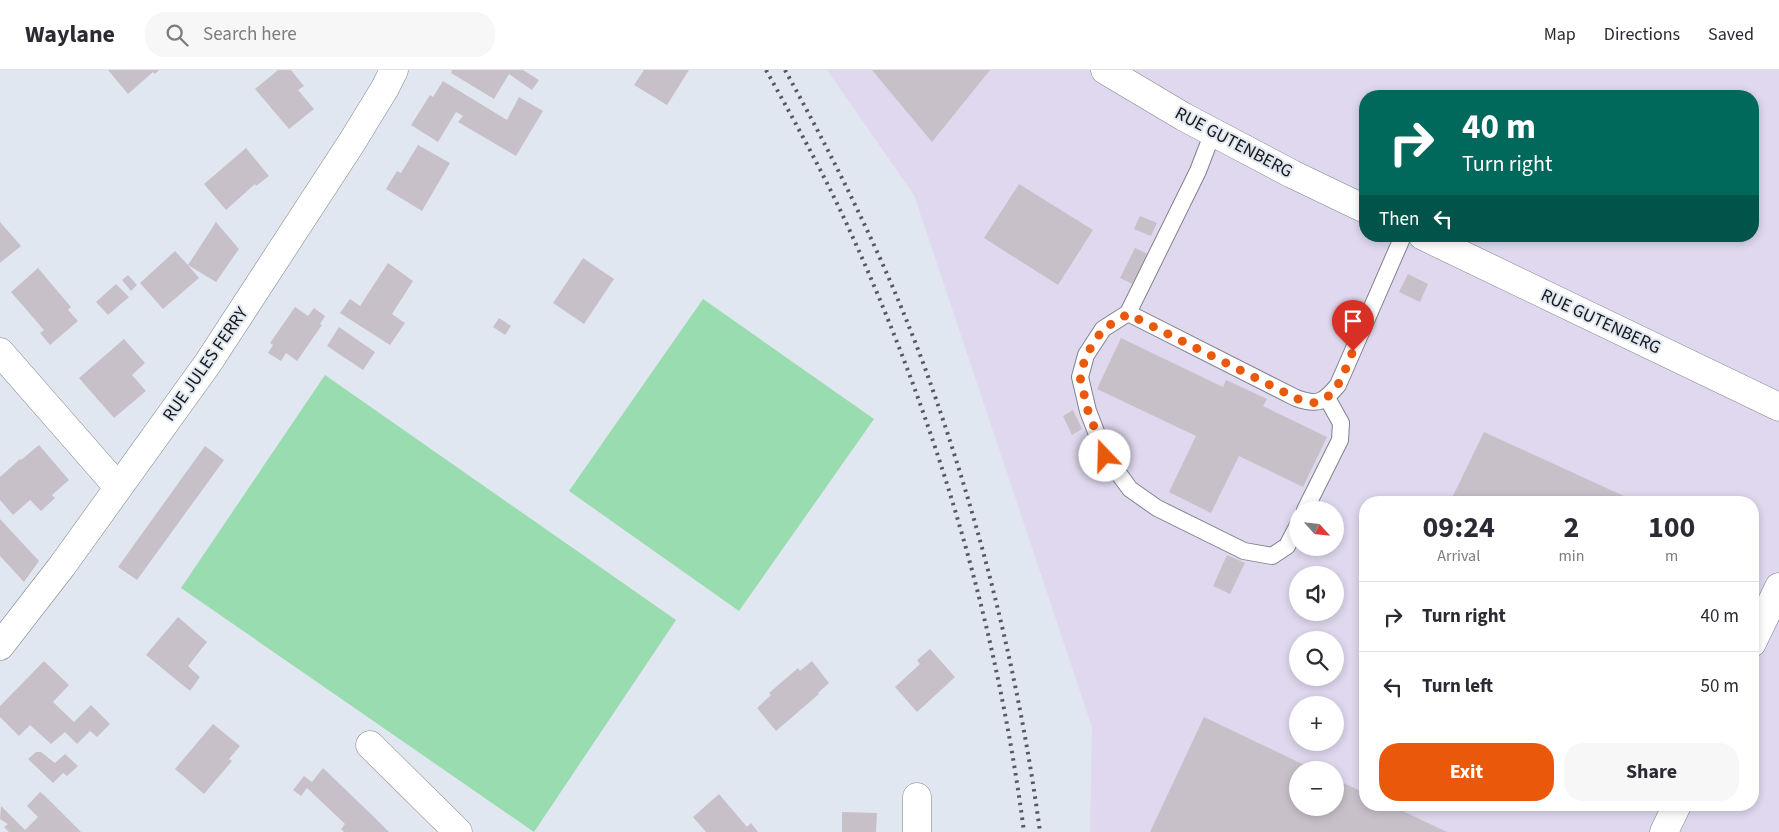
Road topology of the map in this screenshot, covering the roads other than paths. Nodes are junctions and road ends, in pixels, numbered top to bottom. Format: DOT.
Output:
graph roads {
  1 [pos="1105,70"];
  2 [pos="383,76"];
  3 [pos="1212,132"];
  4 [pos="1359,206"];
  5 [pos="1400,242"];
  6 [pos="1435,242"];
  7 [pos="1128,314"];
  8 [pos="0,352"];
  9 [pos="1327,398"];
  10 [pos="1779,407"];
  11 [pos="118,487"];
  12 [pos="1310,501"];
  13 [pos="1289,542"];
  14 [pos="1779,587"];
  15 [pos="1759,628"];
  16 [pos="0,646"];
  17 [pos="370,745"];
  18 [pos="917,797"];
  19 [pos="1674,811"];
  20 [pos="458,832"];
  21 [pos="917,832"];
  22 [pos="1664,832"];
  1 -- 3 [label="street, RUE GUTENBERG"];
  2 -- 11 [label="street, RUE JULES FERRY"];
  3 -- 4 [label="street, RUE GUTENBERG"];
  3 -- 7 [label="lane"];
  5 -- 9 [label="lane"];
  6 -- 10 [label="street, RUE GUTENBERG"];
  7 -- 9 [label="lane"];
  7 -- 13 [label="lane"];
  8 -- 11 [label="street"];
  9 -- 12 [label="lane"];
  11 -- 16 [label="street, RUE JULES FERRY"];
  14 -- 15 [label="street"];
  17 -- 20 [label="street"];
  18 -- 21 [label="street"];
  19 -- 22 [label="street"];
}
